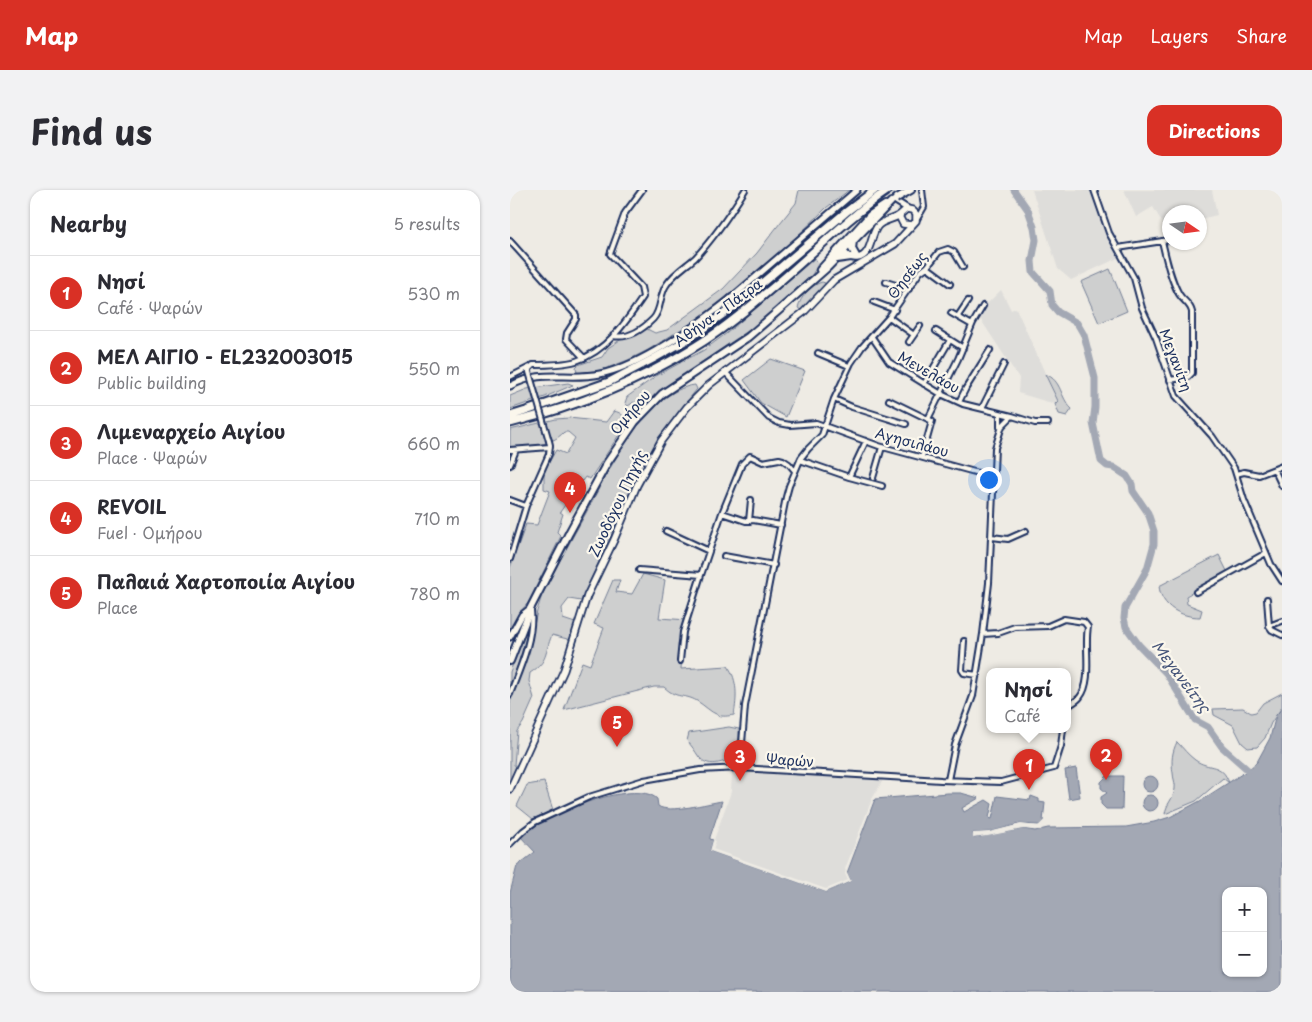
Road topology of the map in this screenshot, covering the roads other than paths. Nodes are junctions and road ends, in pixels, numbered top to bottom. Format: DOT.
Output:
graph roads {
  1 [pos="642,190"];
  2 [pos="745,190"];
  3 [pos="857,190"];
  4 [pos="875,190"];
  5 [pos="912,190"];
  6 [pos="922,190"];
  7 [pos="1094,190"];
  8 [pos="892,196"];
  9 [pos="924,202"];
  10 [pos="910,209"];
  11 [pos="901,214"];
  12 [pos="917,219"];
  13 [pos="888,220"];
  14 [pos="903,224"];
  15 [pos="912,225"];
  16 [pos="902,236"];
  17 [pos="854,239"];
  18 [pos="510,241"];
  19 [pos="1162,241"];
  20 [pos="843,247"];
  21 [pos="1118,248"];
  22 [pos="1165,250"];
  23 [pos="856,257"];
  24 [pos="833,261"];
  25 [pos="927,267"];
  26 [pos="963,267"];
  27 [pos="886,282"];
  28 [pos="808,284"];
  29 [pos="950,284"];
  30 [pos="909,288"];
  31 [pos="968,301"];
  32 [pos="874,302"];
  33 [pos="983,306"];
  34 [pos="895,310"];
  35 [pos="951,312"];
  36 [pos="958,316"];
  37 [pos="889,318"];
  38 [pos="972,325"];
  39 [pos="920,326"];
  40 [pos="936,331"];
  41 [pos="914,335"];
  42 [pos="613,336"];
  43 [pos="872,337"];
  44 [pos="950,340"];
  45 [pos="909,342"];
  46 [pos="963,348"];
  47 [pos="990,350"];
  48 [pos="818,353"];
  49 [pos="584,358"];
  50 [pos="1004,364"];
  51 [pos="849,366"];
  52 [pos="530,367"];
  53 [pos="725,372"];
  54 [pos="510,377"];
  55 [pos="1170,380"];
  56 [pos="924,384"];
  57 [pos="510,386"];
  58 [pos="941,394"];
  59 [pos="834,399"];
  60 [pos="889,400"];
  61 [pos="959,402"];
  62 [pos="982,408"];
  63 [pos="1000,413"];
  64 [pos="510,416"];
  65 [pos="1012,416"];
  66 [pos="928,419"];
  67 [pos="510,423"];
  68 [pos="1048,423"];
  69 [pos="906,424"];
  70 [pos="825,426"];
  71 [pos="1000,430"];
  72 [pos="866,441"];
  73 [pos="550,447"];
  74 [pos="882,447"];
  75 [pos="510,450"];
  76 [pos="516,450"];
  77 [pos="922,457"];
  78 [pos="800,460"];
  79 [pos="510,465"];
  80 [pos="1282,466"];
  81 [pos="1274,469"];
  82 [pos="795,471"];
  83 [pos="1236,474"];
  84 [pos="849,476"];
  85 [pos="993,477"];
  86 [pos="873,478"];
  87 [pos="882,486"];
  88 [pos="1282,486"];
  89 [pos="510,500"];
  90 [pos="751,500"];
  91 [pos="526,506"];
  92 [pos="722,513"];
  93 [pos="749,521"];
  94 [pos="781,525"];
  95 [pos="666,531"];
  96 [pos="1026,531"];
  97 [pos="992,537"];
  98 [pos="512,549"];
  99 [pos="709,551"];
  100 [pos="1266,552"];
  101 [pos="724,556"];
  102 [pos="510,559"];
  103 [pos="774,565"];
  104 [pos="639,570"];
  105 [pos="701,575"];
  106 [pos="1282,581"];
  107 [pos="1196,592"];
  108 [pos="1267,599"];
  109 [pos="531,607"];
  110 [pos="1282,622"];
  111 [pos="1269,626"];
  112 [pos="983,634"];
  113 [pos="1282,635"];
  114 [pos="510,637"];
  115 [pos="964,641"];
  116 [pos="510,661"];
  117 [pos="680,661"];
  118 [pos="977,675"];
  119 [pos="510,694"];
  120 [pos="1071,704"];
  121 [pos="1063,733"];
  122 [pos="740,768"];
  123 [pos="948,780"];
  124 [pos="510,789"];
  125 [pos="510,844"];
  1 -- 42 [label="street"];
  2 -- 42 [label="street"];
  3 -- 57 [label="street"];
  4 -- 64 [label="highway, Αθήνα - Πάτρα"];
  5 -- 8 [label="main road, Ομήρου"];
  6 -- 9 [label="street"];
  7 -- 21 [label="street, Μεγανίτη"];
  8 -- 17 [label="main road, Ομήρου"];
  8 -- 20 [label="main road, Ομήρου"];
  8 -- 67 [label="highway, Αθήνα - Πάτρα"];
  9 -- 10 [label="street"];
  9 -- 12 [label="street"];
  10 -- 11 [label="main road"];
  10 -- 11 [label="street"];
  10 -- 12 [label="main road"];
  11 -- 13 [label="main road"];
  11 -- 14 [label="main road"];
  12 -- 15 [label="main road"];
  13 -- 14 [label="main road"];
  13 -- 23 [label="main road"];
  14 -- 15 [label="main road"];
  14 -- 16 [label="main road"];
  15 -- 16 [label="main road, Ζωοδόχου Πηγής"];
  16 -- 53 [label="main road, Ζωοδόχου Πηγής"];
  17 -- 20 [label="main road, Ομήρου"];
  17 -- 23 [label="main road"];
  18 -- 49 [label="street"];
  19 -- 21 [label="street"];
  20 -- 23 [label="main road"];
  20 -- 24 [label="main road, Ομήρου"];
  20 -- 28 [label="main road, Ομήρου"];
  21 -- 55 [label="street, Μεγανίτη"];
  22 -- 55 [label="street"];
  23 -- 24 [label="main road"];
  24 -- 28 [label="main road, Ομήρου"];
  25 -- 26 [label="street, Θησέως"];
  25 -- 29 [label="street"];
  25 -- 30 [label="street, Θησέως"];
  27 -- 30 [label="street"];
  28 -- 109 [label="main road, Ομήρου"];
  30 -- 34 [label="street, Θησέως"];
  31 -- 36 [label="street"];
  32 -- 34 [label="street"];
  33 -- 38 [label="street"];
  34 -- 37 [label="street, Θησέως"];
  35 -- 36 [label="street"];
  36 -- 38 [label="street"];
  37 -- 41 [label="street"];
  37 -- 43 [label="street, Θησέως"];
  38 -- 46 [label="street"];
  39 -- 41 [label="street"];
  40 -- 44 [label="street"];
  41 -- 45 [label="street"];
  42 -- 49 [label="street"];
  43 -- 51 [label="street"];
  43 -- 56 [label="street, Μενελάου"];
  44 -- 46 [label="street"];
  44 -- 56 [label="street"];
  46 -- 58 [label="street"];
  47 -- 61 [label="street"];
  48 -- 51 [label="street"];
  49 -- 52 [label="street"];
  50 -- 62 [label="street"];
  51 -- 59 [label="street"];
  52 -- 54 [label="street"];
  52 -- 73 [label="street, bridge"];
  53 -- 70 [label="street, Αγησιλάου"];
  53 -- 124 [label="main road, Ζωοδόχου Πηγής"];
  55 -- 83 [label="street, Μεγανίτη"];
  56 -- 58 [label="street, Μενελάου"];
  58 -- 61 [label="street, Μενελάου"];
  58 -- 66 [label="street"];
  59 -- 69 [label="street"];
  59 -- 70 [label="street"];
  60 -- 66 [label="street"];
  61 -- 62 [label="street, Μενελάου"];
  62 -- 63 [label="street, Μενελάου"];
  63 -- 65 [label="street, Μενελάου"];
  63 -- 71 [label="street"];
  65 -- 68 [label="street, Μενελάου"];
  65 -- 71 [label="street"];
  66 -- 77 [label="street"];
  70 -- 72 [label="street, Αγησιλάου"];
  70 -- 78 [label="street"];
  71 -- 85 [label="street"];
  72 -- 74 [label="street, Αγησιλάου"];
  72 -- 84 [label="street"];
  73 -- 76 [label="street"];
  73 -- 91 [label="street"];
  74 -- 77 [label="street, Αγησιλάου"];
  74 -- 86 [label="street"];
  75 -- 76 [label="street"];
  76 -- 79 [label="street"];
  77 -- 85 [label="street, Αγησιλάου"];
  78 -- 82 [label="street"];
  78 -- 84 [label="street"];
  80 -- 81 [label="street"];
  81 -- 83 [label="street"];
  81 -- 88 [label="street"];
  82 -- 92 [label="street"];
  82 -- 94 [label="street"];
  83 -- 100 [label="street, Μεγανίτη"];
  84 -- 87 [label="street"];
  85 -- 97 [label="street"];
  89 -- 91 [label="street"];
  90 -- 93 [label="street"];
  91 -- 98 [label="street"];
  92 -- 93 [label="street"];
  92 -- 99 [label="street"];
  93 -- 94 [label="street"];
  94 -- 103 [label="street"];
  95 -- 99 [label="street"];
  96 -- 97 [label="street"];
  97 -- 112 [label="street"];
  98 -- 102 [label="street"];
  99 -- 105 [label="street"];
  100 -- 106 [label="street, Μεγανίτη"];
  100 -- 107 [label="street"];
  101 -- 103 [label="street"];
  103 -- 122 [label="street"];
  104 -- 105 [label="street"];
  105 -- 117 [label="street"];
  108 -- 111 [label="street"];
  109 -- 114 [label="street"];
  109 -- 116 [label="main road, Ομήρου"];
  109 -- 119 [label="street"];
  110 -- 111 [label="street"];
  111 -- 113 [label="street"];
  112 -- 118 [label="street"];
  112 -- 120 [label="street"];
  115 -- 118 [label="street"];
  118 -- 123 [label="street"];
  121 -- 123 [label="street, Ψαρών"];
  122 -- 123 [label="street, Ψαρών"];
  122 -- 125 [label="street, Ψαρών"];
}
